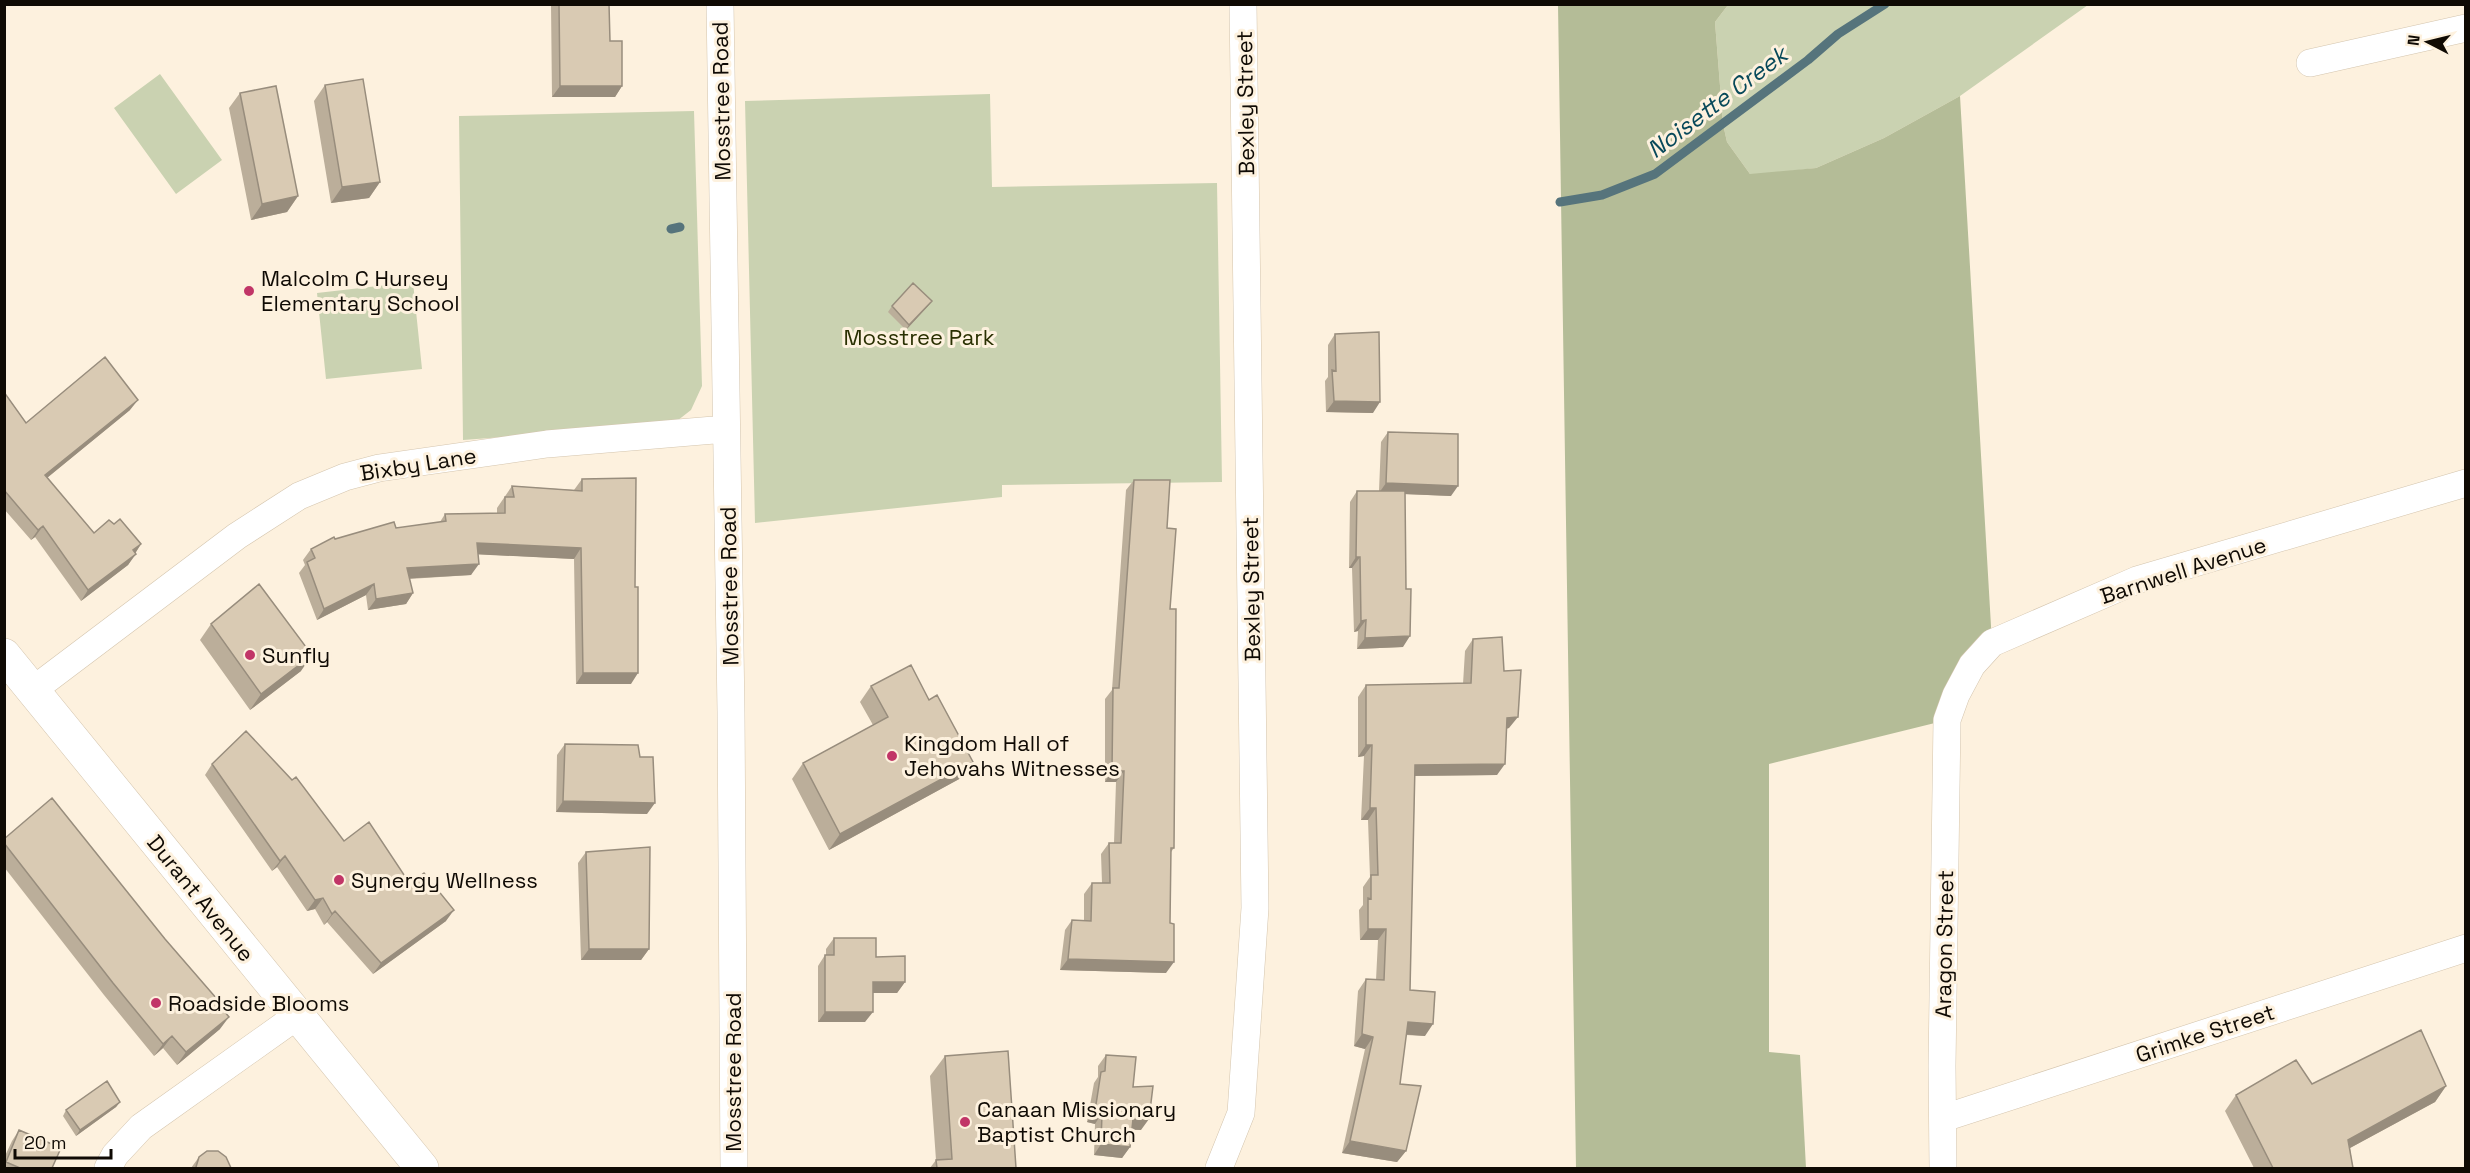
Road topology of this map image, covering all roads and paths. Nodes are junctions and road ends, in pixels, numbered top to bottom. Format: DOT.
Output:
graph roads {
  1 [pos="720,4"];
  2 [pos="1244,4"];
  3 [pos="2466,28"];
  4 [pos="2310,63"];
  5 [pos="726,429"];
  6 [pos="2466,483"];
  7 [pos="4,655"];
  8 [pos="19,689"];
  9 [pos="1947,720"];
  10 [pos="2466,948"];
  11 [pos="297,1016"];
  12 [pos="1944,1118"];
  13 [pos="108,1168"];
  14 [pos="422,1168"];
  15 [pos="734,1168"];
  16 [pos="1219,1168"];
  17 [pos="1943,1168"];
  1 -- 5 [label="street, Mosstree Road"];
  2 -- 16 [label="street, Bexley Street"];
  3 -- 4 [label="street"];
  5 -- 8 [label="street, Bixby Lane"];
  5 -- 15 [label="street, Mosstree Road"];
  6 -- 9 [label="street, Barnwell Avenue"];
  7 -- 8 [label="street, Durant Avenue"];
  8 -- 11 [label="street, Durant Avenue"];
  9 -- 12 [label="street, Aragon Street"];
  10 -- 12 [label="street, Grimke Street"];
  11 -- 13 [label="street"];
  11 -- 14 [label="street, Durant Avenue"];
  12 -- 17 [label="street, Aragon Street"];
}
